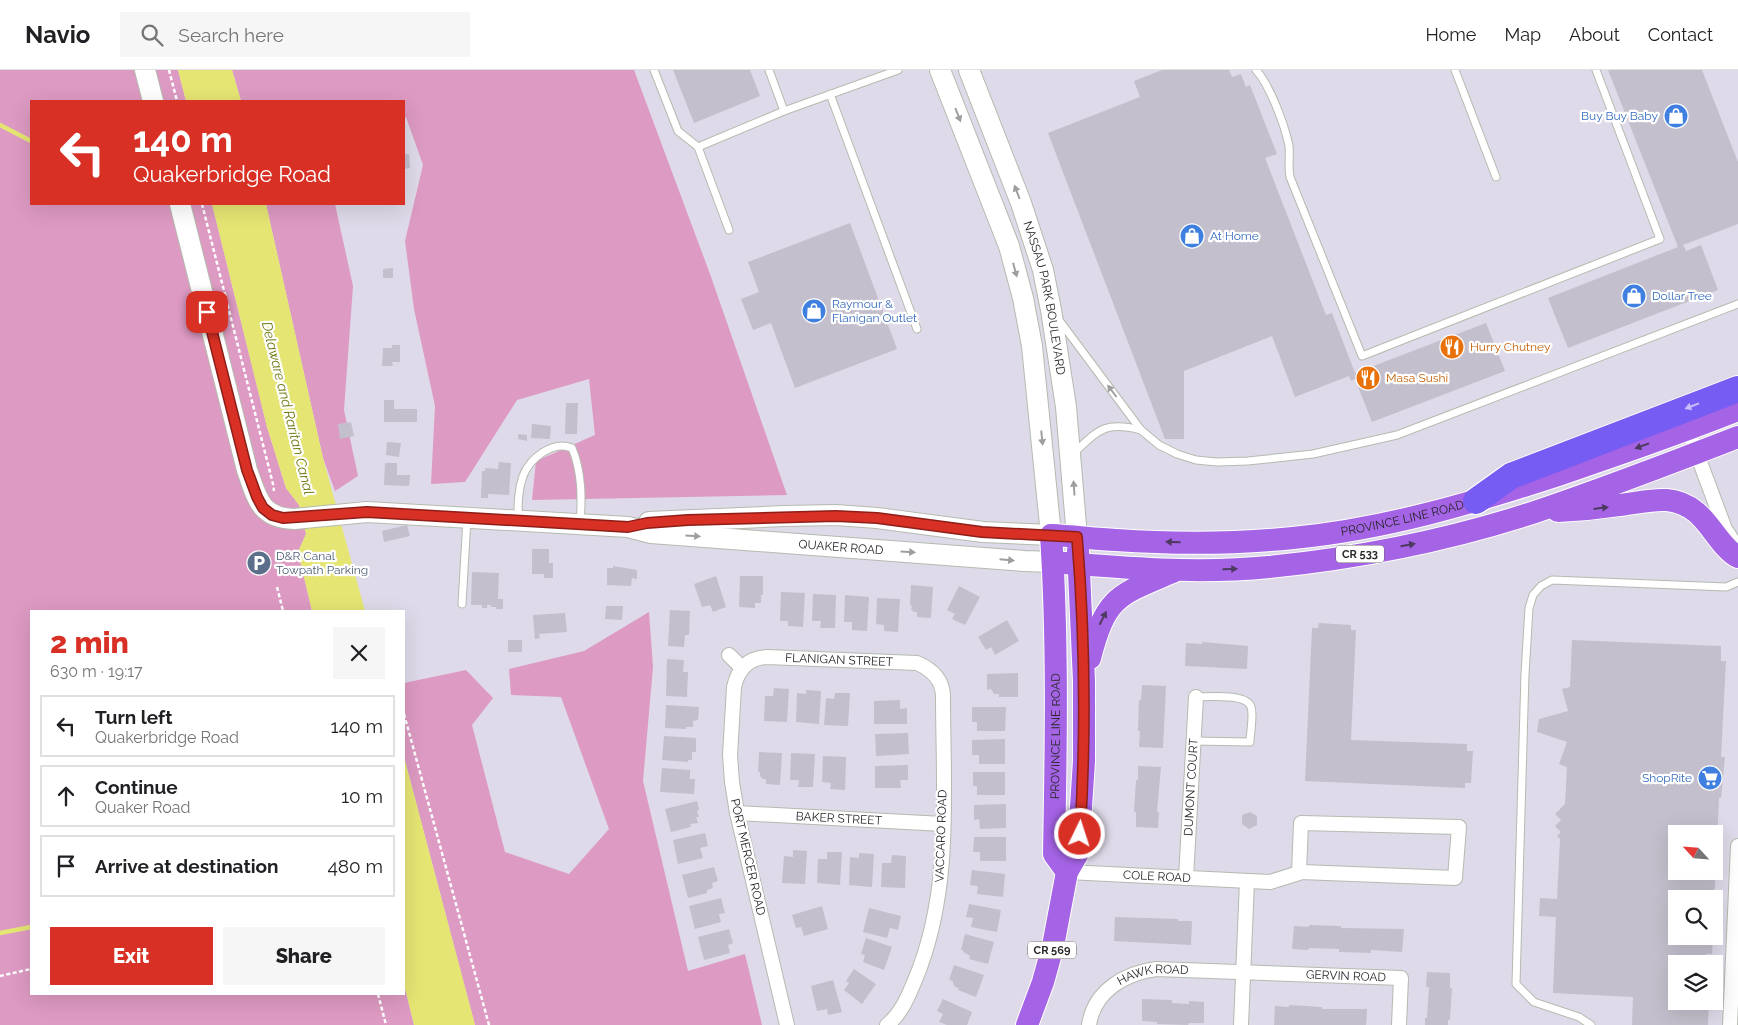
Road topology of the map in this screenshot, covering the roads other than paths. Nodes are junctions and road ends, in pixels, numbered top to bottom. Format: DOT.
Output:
graph roads {
  1 [pos="146,70"];
  2 [pos="654,70"];
  3 [pos="769,70"];
  4 [pos="898,70"];
  5 [pos="940,70"];
  6 [pos="969,70"];
  7 [pos="1256,70"];
  8 [pos="1455,70"];
  9 [pos="1596,70"];
  10 [pos="830,94"];
  11 [pos="153,100"];
  12 [pos="784,110"];
  13 [pos="698,147"];
  14 [pos="1496,177"];
  15 [pos="180,205"];
  16 [pos="729,230"];
  17 [pos="1738,304"];
  18 [pos="1052,310"];
  19 [pos="917,329"];
  20 [pos="1738,389"];
  21 [pos="1738,410"];
  22 [pos="1141,430"];
  23 [pos="1688,430"];
  24 [pos="1738,437"];
  25 [pos="1696,453"];
  26 [pos="1071,456"];
  27 [pos="1476,501"];
  28 [pos="1534,512"];
  29 [pos="467,517"];
  30 [pos="518,520"];
  31 [pos="580,524"];
  32 [pos="628,527"];
  33 [pos="1052,535"];
  34 [pos="1077,537"];
  35 [pos="1738,548"];
  36 [pos="1738,557"];
  37 [pos="1053,562"];
  38 [pos="1079,564"];
  39 [pos="1181,569"];
  40 [pos="1738,582"];
  41 [pos="462,604"];
  42 [pos="729,655"];
  43 [pos="742,668"];
  44 [pos="1084,681"];
  45 [pos="943,695"];
  46 [pos="1196,697"];
  47 [pos="1193,741"];
  48 [pos="737,813"];
  49 [pos="943,824"];
  50 [pos="1738,846"];
  51 [pos="1067,872"];
  52 [pos="1299,873"];
  53 [pos="1186,878"];
  54 [pos="1247,881"];
  55 [pos="1243,972"];
  56 [pos="787,1025"];
  57 [pos="887,1025"];
  58 [pos="1027,1025"];
  59 [pos="1089,1025"];
  60 [pos="1241,1025"];
  61 [pos="1399,1025"];
  62 [pos="1591,1025"];
  63 [pos="1730,1025"];
  1 -- 11 [label="street"];
  2 -- 13 [label="lane"];
  3 -- 12 [label="lane"];
  4 -- 10 [label="lane"];
  5 -- 33 [label="street, NASSAU PARK BOULEVARD, one-way"];
  18 -- 6 [label="street, NASSAU PARK BOULEVARD, one-way"];
  7 -- 9 [label="lane"];
  8 -- 14 [label="lane"];
  10 -- 12 [label="lane"];
  10 -- 19 [label="lane"];
  12 -- 13 [label="lane"];
  13 -- 16 [label="lane"];
  15 -- 29 [label="street, QUAKER ROAD / CR 533"];
  17 -- 22 [label="lane"];
  22 -- 18 [label="lane, one-way"];
  18 -- 26 [label="street, NASSAU PARK BOULEVARD"];
  20 -- 27 [label="highway, one-way"];
  21 -- 23 [label="main road, PROVINCE LINE ROAD / CR 533"];
  22 -- 26 [label="lane"];
  23 -- 25 [label="street"];
  23 -- 27 [label="main road, PROVINCE LINE ROAD / CR 533, one-way"];
  24 -- 25 [label="main road, PROVINCE LINE ROAD / CR 533"];
  25 -- 28 [label="main road, PROVINCE LINE ROAD / CR 533"];
  25 -- 35 [label="street"];
  34 -- 26 [label="street, NASSAU PARK BOULEVARD, one-way"];
  27 -- 34 [label="main road, PROVINCE LINE ROAD / CR 533, one-way"];
  28 -- 36 [label="main road, one-way"];
  39 -- 28 [label="main road, PROVINCE LINE ROAD / CR 533, one-way"];
  29 -- 30 [label="street, QUAKER ROAD / CR 533"];
  29 -- 41 [label="lane"];
  30 -- 31 [label="street, QUAKER ROAD / CR 533"];
  30 -- 31 [label="lane"];
  31 -- 32 [label="street, QUAKER ROAD / CR 533"];
  32 -- 33 [label="street, QUAKER ROAD"];
  32 -- 37 [label="street, QUAKER ROAD / CR 533, one-way"];
  33 -- 34 [label="main road, CR 533"];
  33 -- 37 [label="main road, PROVINCE LINE ROAD"];
  34 -- 38 [label="main road, PROVINCE LINE ROAD / CR 569"];
  37 -- 38 [label="main road, CR 533"];
  37 -- 51 [label="main road, PROVINCE LINE ROAD"];
  38 -- 39 [label="main road, PROVINCE LINE ROAD / CR 533"];
  38 -- 44 [label="main road, PROVINCE LINE ROAD / CR 569"];
  44 -- 39 [label="main road, one-way"];
  40 -- 62 [label="lane"];
  42 -- 43 [label="street"];
  43 -- 45 [label="street, FLANIGAN STREET"];
  43 -- 48 [label="street, PORT MERCER ROAD"];
  44 -- 51 [label="main road, PROVINCE LINE ROAD / CR 569"];
  45 -- 49 [label="street, VACCARO ROAD"];
  46 -- 47 [label="street, DUMONT COURT"];
  46 -- 47 [label="lane"];
  47 -- 53 [label="street, DUMONT COURT"];
  48 -- 49 [label="street, BAKER STREET"];
  48 -- 56 [label="street, PORT MERCER ROAD"];
  49 -- 57 [label="street, VACCARO ROAD"];
  50 -- 63 [label="street"];
  51 -- 53 [label="street, COLE ROAD"];
  51 -- 58 [label="main road, PROVINCE LINE ROAD / CR 569"];
  52 -- 52 [label="street, COLE ROAD"];
  52 -- 54 [label="street, COLE ROAD"];
  53 -- 54 [label="street, COLE ROAD"];
  54 -- 55 [label="street"];
  55 -- 59 [label="street, HAWK ROAD"];
  55 -- 60 [label="street"];
  55 -- 61 [label="street, GERVIN ROAD"];
}
